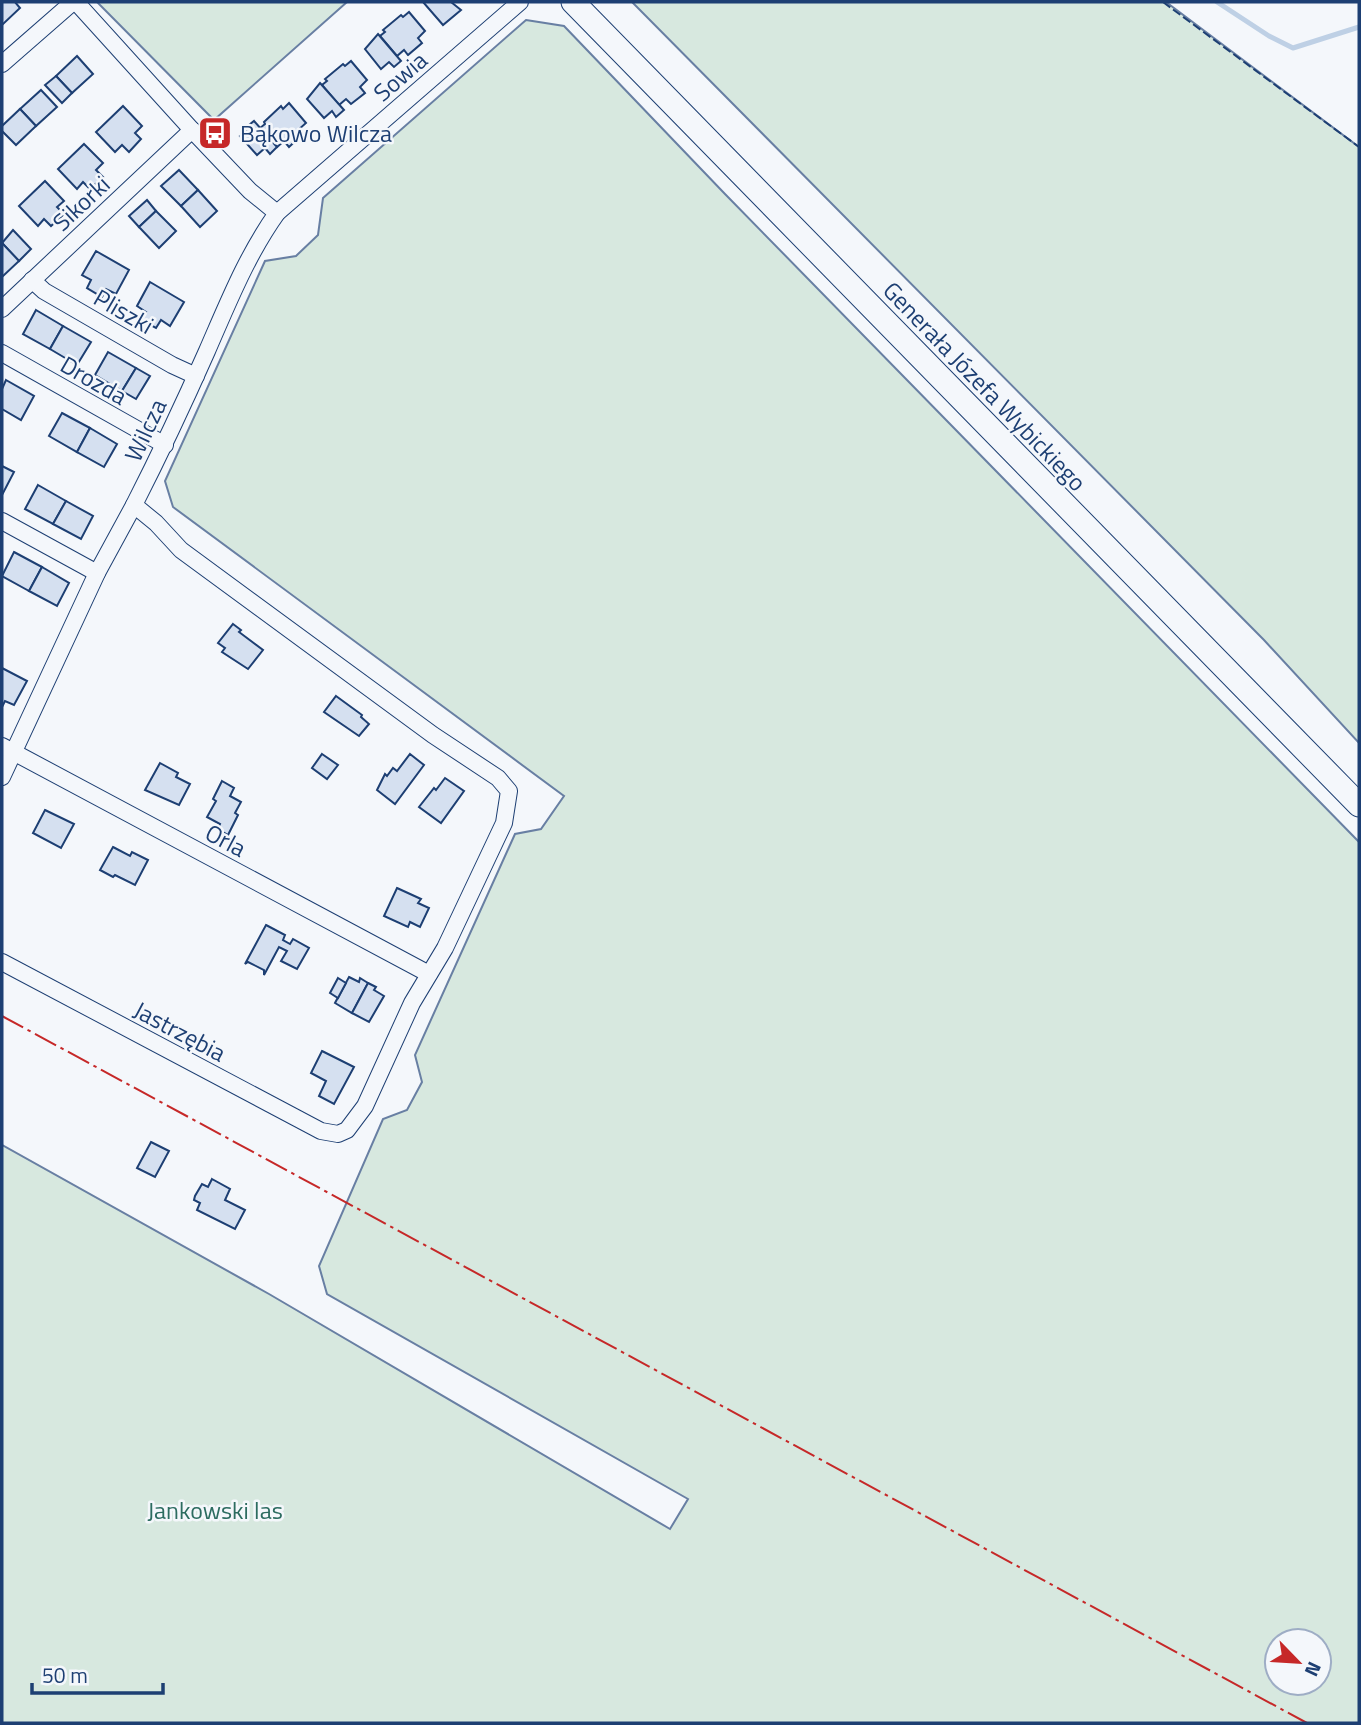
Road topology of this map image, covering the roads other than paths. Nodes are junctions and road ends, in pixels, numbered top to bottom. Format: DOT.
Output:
graph roads {
  1 [pos="74,2"];
  2 [pos="520,2"];
  3 [pos="573,2"];
  4 [pos="2,64"];
  5 [pos="191,130"];
  6 [pos="277,213"];
  7 [pos="32,280"];
  8 [pos="2,309"];
  9 [pos="2,353"];
  10 [pos="196,376"];
  11 [pos="165,445"];
  12 [pos="134,505"];
  13 [pos="2,521"];
  14 [pos="97,573"];
  15 [pos="7,749"];
  16 [pos="2,777"];
  17 [pos="1359,805"];
  18 [pos="2,962"];
  19 [pos="429,974"];
  1 -- 4 [label="street"];
  1 -- 5 [label="street"];
  2 -- 6 [label="street, Sowia"];
  3 -- 17 [label="main road, Generała Józefa Wybickiego"];
  5 -- 6 [label="street"];
  5 -- 7 [label="street, Sikorki"];
  6 -- 10 [label="street, Wilcza"];
  7 -- 8 [label="street, Sikorki"];
  7 -- 10 [label="street, Pliszki"];
  9 -- 11 [label="street, Drozda"];
  10 -- 11 [label="street, Wilcza"];
  11 -- 12 [label="street, Wilcza"];
  12 -- 14 [label="street, Wilcza"];
  12 -- 19 [label="street"];
  13 -- 14 [label="street"];
  14 -- 15 [label="street, Wilcza"];
  15 -- 16 [label="street, Wilcza"];
  15 -- 19 [label="street, Orla"];
  18 -- 19 [label="street, Jastrzębia"];
}
